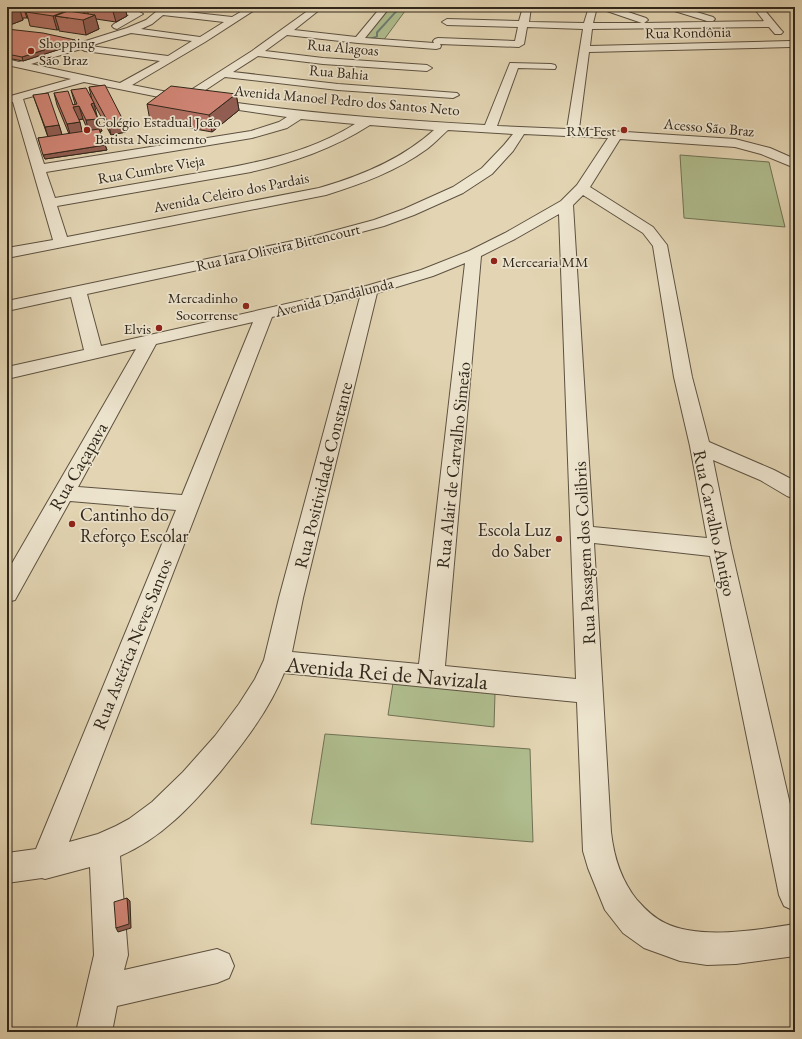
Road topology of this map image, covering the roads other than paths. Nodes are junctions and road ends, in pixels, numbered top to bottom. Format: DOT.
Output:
graph roads {
  1 [pos="89,7"];
  2 [pos="255,7"];
  3 [pos="319,7"];
  4 [pos="386,7"];
  5 [pos="527,7"];
  6 [pos="593,7"];
  7 [pos="604,7"];
  8 [pos="671,7"];
  9 [pos="746,7"];
  10 [pos="758,9"];
  11 [pos="164,10"];
  12 [pos="452,12"];
  13 [pos="232,20"];
  14 [pos="447,22"];
  15 [pos="770,24"];
  16 [pos="523,25"];
  17 [pos="728,25"];
  18 [pos="588,26"];
  19 [pos="661,26"];
  20 [pos="132,29"];
  21 [pos="285,32"];
  22 [pos="202,40"];
  23 [pos="358,40"];
  24 [pos="437,43"];
  25 [pos="77,47"];
  26 [pos="586,49"];
  27 [pos="256,53"];
  28 [pos="170,59"];
  29 [pos="7,62"];
  30 [pos="20,65"];
  31 [pos="551,67"];
  32 [pos="7,68"];
  33 [pos="427,68"];
  34 [pos="224,74"];
  35 [pos="83,79"];
  36 [pos="121,87"];
  37 [pos="370,90"];
  38 [pos="418,93"];
  39 [pos="453,95"];
  40 [pos="12,99"];
  41 [pos="184,99"];
  42 [pos="299,115"];
  43 [pos="352,119"];
  44 [pos="368,121"];
  45 [pos="446,126"];
  46 [pos="490,128"];
  47 [pos="521,130"];
  48 [pos="572,133"];
  49 [pos="616,136"];
  50 [pos="795,164"];
  51 [pos="38,169"];
  52 [pos="582,188"];
  53 [pos="49,203"];
  54 [pos="566,204"];
  55 [pos="61,242"];
  56 [pos="7,253"];
  57 [pos="474,254"];
  58 [pos="370,290"];
  59 [pos="78,291"];
  60 [pos="7,306"];
  61 [pos="265,314"];
  62 [pos="150,340"];
  63 [pos="94,353"];
  64 [pos="13,372"];
  65 [pos="7,387"];
  66 [pos="700,446"];
  67 [pos="795,491"];
  68 [pos="63,493"];
  69 [pos="188,503"];
  70 [pos="583,534"];
  71 [pos="720,548"];
  72 [pos="7,593"];
  73 [pos="277,661"];
  74 [pos="431,676"];
  75 [pos="590,692"];
  76 [pos="104,847"];
  77 [pos="45,864"];
  78 [pos="7,868"];
  79 [pos="795,895"];
  80 [pos="795,940"];
  81 [pos="217,966"];
  82 [pos="103,992"];
  83 [pos="94,1032"];
  1 -- 20 [label="street"];
  2 -- 13 [label="street"];
  3 -- 21 [label="street"];
  4 -- 23 [label="street"];
  5 -- 16 [label="street"];
  6 -- 18 [label="street"];
  7 -- 19 [label="street"];
  8 -- 17 [label="street"];
  9 -- 10 [label="street"];
  10 -- 15 [label="street"];
  11 -- 13 [label="street"];
  11 -- 20 [label="street"];
  12 -- 14 [label="street"];
  13 -- 22 [label="street"];
  14 -- 16 [label="street"];
  14 -- 24 [label="street"];
  15 -- 17 [label="street"];
  15 -- 26 [label="street, Rua Rondônia"];
  16 -- 18 [label="street"];
  16 -- 24 [label="street"];
  17 -- 19 [label="street"];
  18 -- 19 [label="street"];
  18 -- 26 [label="street"];
  20 -- 22 [label="street"];
  20 -- 25 [label="street"];
  21 -- 23 [label="street"];
  21 -- 27 [label="street"];
  22 -- 28 [label="street"];
  23 -- 24 [label="street"];
  24 -- 33 [label="street"];
  25 -- 28 [label="street"];
  25 -- 30 [label="street"];
  26 -- 48 [label="street"];
  27 -- 33 [label="street, Rua Alagoas"];
  27 -- 34 [label="street"];
  28 -- 36 [label="street"];
  29 -- 30 [label="street, Avenida Manoel Pedro dos Santos Neto"];
  30 -- 32 [label="street"];
  30 -- 35 [label="street, Avenida Manoel Pedro dos Santos Neto"];
  31 -- 46 [label="street"];
  33 -- 38 [label="street"];
  34 -- 37 [label="street, Rua Bahia"];
  34 -- 41 [label="street"];
  35 -- 36 [label="street, Avenida Manoel Pedro dos Santos Neto"];
  35 -- 40 [label="street"];
  36 -- 41 [label="street, Avenida Manoel Pedro dos Santos Neto"];
  37 -- 38 [label="street, Rua Bahia"];
  37 -- 43 [label="street"];
  38 -- 39 [label="street, Rua Bahia"];
  40 -- 51 [label="street"];
  41 -- 42 [label="street, Avenida Manoel Pedro dos Santos Neto"];
  42 -- 43 [label="street, Avenida Manoel Pedro dos Santos Neto"];
  42 -- 51 [label="street"];
  43 -- 44 [label="street, Avenida Manoel Pedro dos Santos Neto"];
  44 -- 45 [label="street, Avenida Manoel Pedro dos Santos Neto"];
  44 -- 53 [label="street, Rua Cumbre Vieja"];
  45 -- 46 [label="street, Avenida Manoel Pedro dos Santos Neto"];
  45 -- 55 [label="street, Avenida Celeiro dos Pardais"];
  46 -- 47 [label="street, Avenida Manoel Pedro dos Santos Neto"];
  47 -- 48 [label="street, Avenida Manoel Pedro dos Santos Neto"];
  47 -- 59 [label="street, Rua Iara Oliveira Bittencourt"];
  48 -- 49 [label="street, Avenida Manoel Pedro dos Santos Neto"];
  49 -- 50 [label="street, Acesso São Braz"];
  49 -- 52 [label="street, Avenida Dandalunda"];
  51 -- 53 [label="street"];
  52 -- 54 [label="street, Avenida Dandalunda"];
  52 -- 66 [label="street, Rua Carvalho Antigo"];
  53 -- 55 [label="street"];
  54 -- 57 [label="street, Avenida Dandalunda"];
  54 -- 70 [label="street, Rua Passagem dos Colibris"];
  55 -- 56 [label="street, Avenida Celeiro dos Pardais"];
  57 -- 58 [label="street, Avenida Dandalunda"];
  57 -- 74 [label="street, Rua Alair de Carvalho Simeão"];
  58 -- 61 [label="street, Avenida Dandalunda"];
  58 -- 73 [label="street, Rua Positividade Constante"];
  59 -- 60 [label="street, Rua Iara Oliveira Bittencourt"];
  59 -- 63 [label="street"];
  61 -- 62 [label="street, Avenida Dandalunda"];
  61 -- 69 [label="street, Rua Astérica Neves Santos"];
  62 -- 63 [label="street, Avenida Dandalunda"];
  62 -- 68 [label="street, Rua Caçapava"];
  63 -- 64 [label="street, Avenida Dandalunda"];
  64 -- 65 [label="street"];
  66 -- 67 [label="street"];
  66 -- 71 [label="street, Rua Carvalho Antigo"];
  68 -- 69 [label="street"];
  68 -- 72 [label="street, Rua Caçapava"];
  69 -- 77 [label="street, Rua Astérica Neves Santos"];
  70 -- 71 [label="street"];
  70 -- 75 [label="street, Rua Passagem dos Colibris"];
  71 -- 79 [label="street, Rua Carvalho Antigo"];
  73 -- 74 [label="street, Avenida Rei de Navizala"];
  73 -- 76 [label="street, Avenida Rei de Navizala"];
  74 -- 75 [label="street, Avenida Rei de Navizala"];
  75 -- 80 [label="street, Rua Passagem dos Colibris"];
  76 -- 77 [label="street, Avenida Rei de Navizala"];
  76 -- 82 [label="street"];
  77 -- 78 [label="street, Avenida Rei de Navizala"];
  81 -- 82 [label="street"];
  82 -- 83 [label="street"];
}
